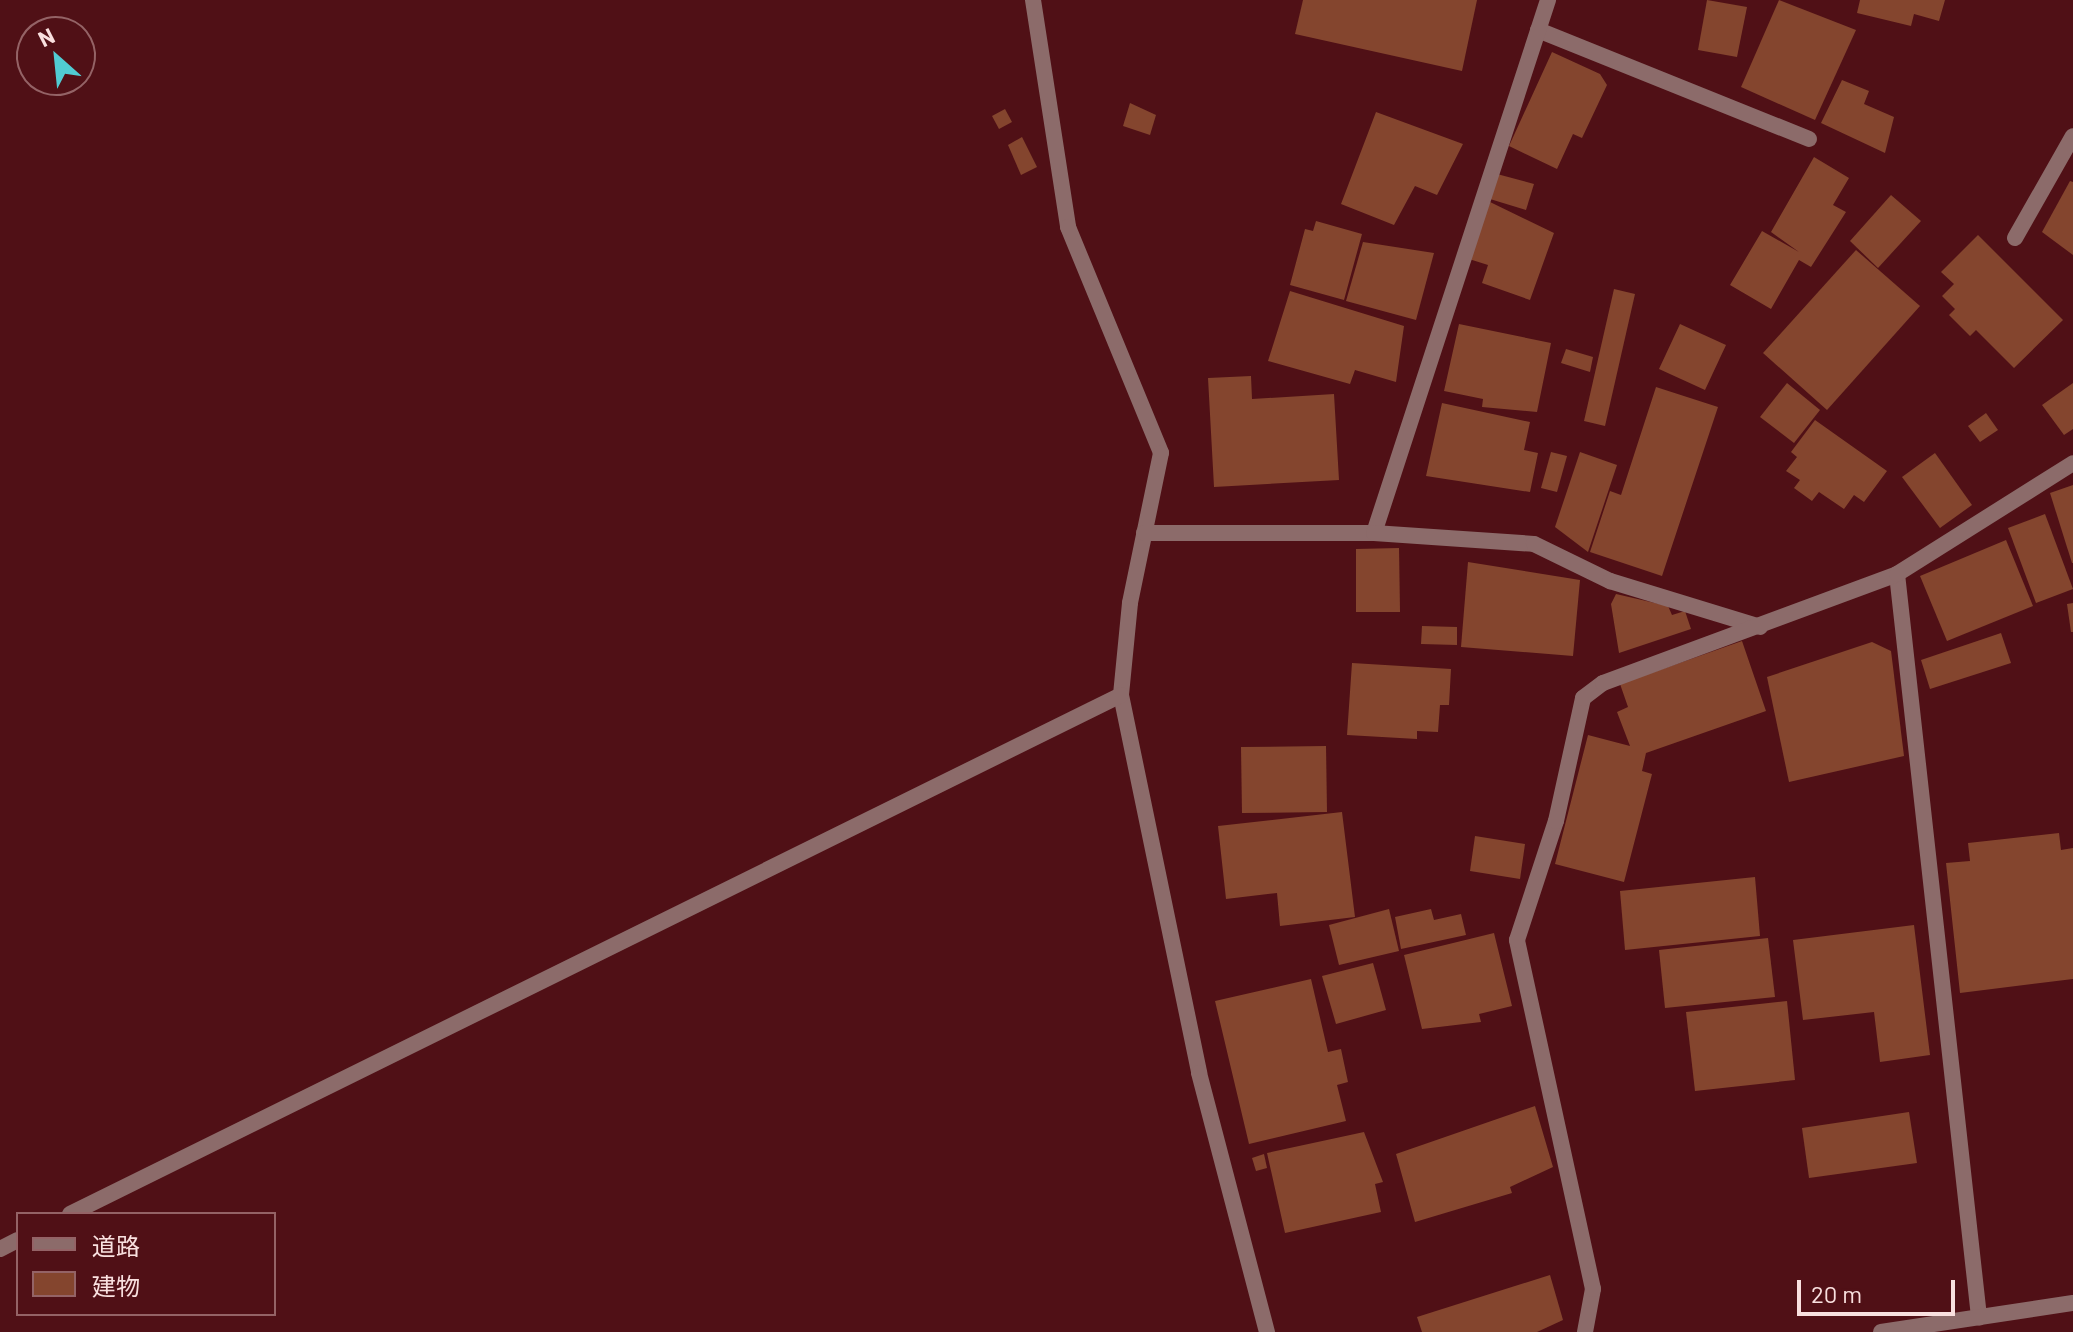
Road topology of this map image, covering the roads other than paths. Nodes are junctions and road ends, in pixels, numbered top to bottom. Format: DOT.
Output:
graph roads {
  1 [pos="1033,0"];
  2 [pos="1548,0"];
  3 [pos="1538,30"];
  4 [pos="2073,136"];
  5 [pos="1809,139"];
  6 [pos="2015,238"];
  7 [pos="2073,463"];
  8 [pos="1144,533"];
  9 [pos="1374,533"];
  10 [pos="1897,574"];
  11 [pos="1762,627"];
  12 [pos="1121,695"];
  13 [pos="74,1212"];
  14 [pos="2073,1303"];
  15 [pos="1979,1317"];
  16 [pos="1267,1332"];
  17 [pos="1585,1332"];
  18 [pos="1881,1332"];
  1 -- 8 [label="street"];
  2 -- 3 [label="street"];
  3 -- 5 [label="street"];
  3 -- 9 [label="street"];
  4 -- 6 [label="street"];
  7 -- 10 [label="street"];
  8 -- 9 [label="street"];
  8 -- 12 [label="street"];
  9 -- 11 [label="street"];
  10 -- 11 [label="street"];
  10 -- 15 [label="street"];
  11 -- 17 [label="street"];
  12 -- 13 [label="street"];
  12 -- 16 [label="street"];
  14 -- 15 [label="street"];
  15 -- 18 [label="street"];
}
